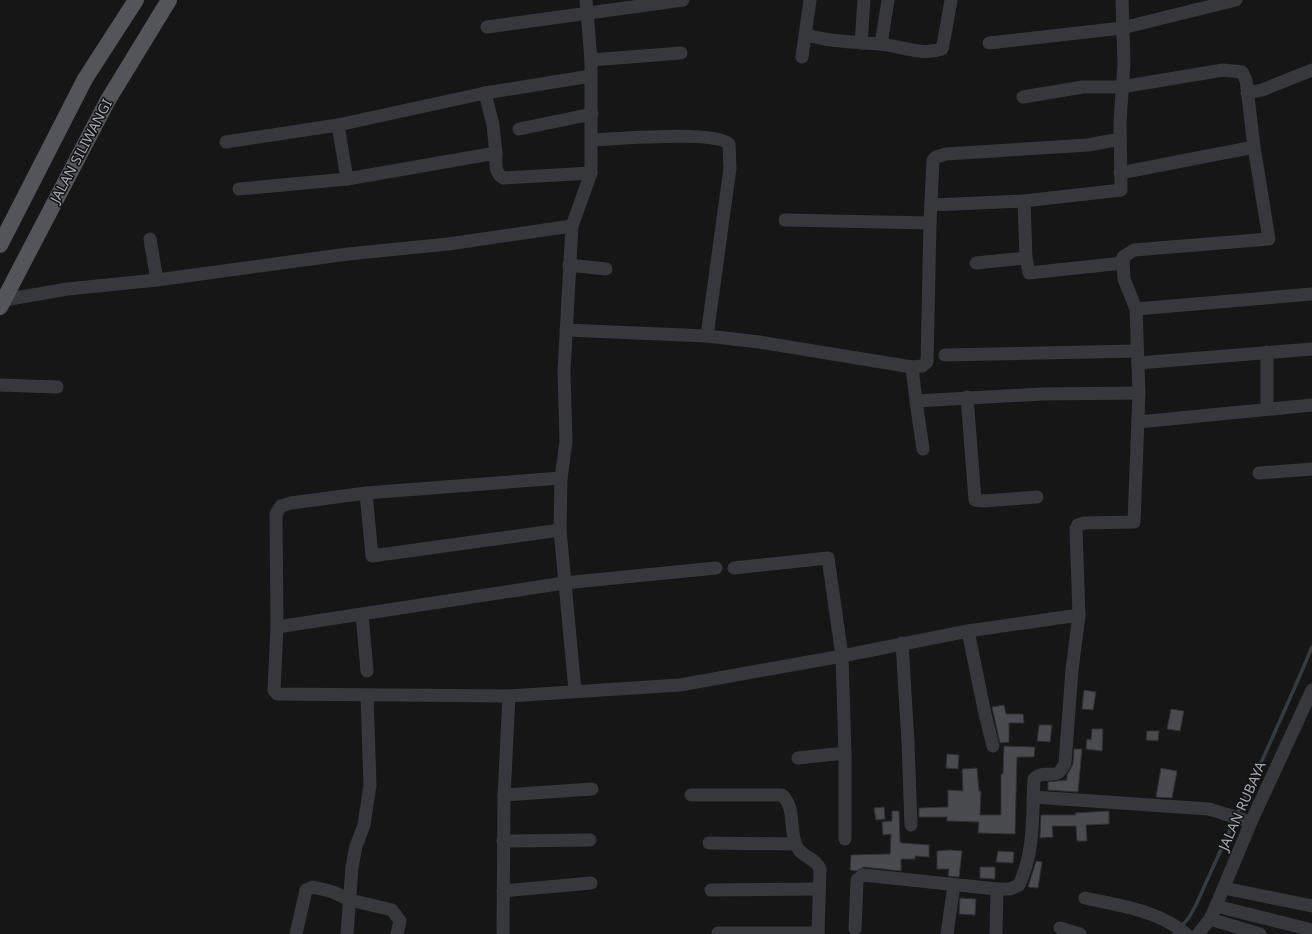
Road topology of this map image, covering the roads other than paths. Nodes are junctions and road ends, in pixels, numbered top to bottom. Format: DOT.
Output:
graph roads {
  1 [pos="136,0"];
  2 [pos="169,0"];
  3 [pos="683,0"];
  4 [pos="810,0"];
  5 [pos="864,0"];
  6 [pos="888,0"];
  7 [pos="951,0"];
  8 [pos="1122,0"];
  9 [pos="1236,0"];
  10 [pos="586,6"];
  11 [pos="487,27"];
  12 [pos="1122,28"];
  13 [pos="807,34"];
  14 [pos="861,43"];
  15 [pos="989,43"];
  16 [pos="881,44"];
  17 [pos="681,53"];
  18 [pos="802,57"];
  19 [pos="591,60"];
  20 [pos="1312,70"];
  21 [pos="591,76"];
  22 [pos="1121,87"];
  23 [pos="485,93"];
  24 [pos="1247,93"];
  25 [pos="1023,96"];
  26 [pos="592,114"];
  27 [pos="338,125"];
  28 [pos="519,129"];
  29 [pos="1120,139"];
  30 [pos="592,140"];
  31 [pos="226,142"];
  32 [pos="1254,147"];
  33 [pos="496,153"];
  34 [pos="591,173"];
  35 [pos="1120,173"];
  36 [pos="348,179"];
  37 [pos="239,189"];
  38 [pos="1024,201"];
  39 [pos="931,205"];
  40 [pos="785,220"];
  41 [pos="930,223"];
  42 [pos="572,226"];
  43 [pos="150,239"];
  44 [pos="0,245"];
  45 [pos="1026,258"];
  46 [pos="976,263"];
  47 [pos="1123,263"];
  48 [pos="569,265"];
  49 [pos="606,269"];
  50 [pos="157,280"];
  51 [pos="1312,294"];
  52 [pos="2,303"];
  53 [pos="1136,309"];
  54 [pos="566,330"];
  55 [pos="707,336"];
  56 [pos="1312,349"];
  57 [pos="1267,352"];
  58 [pos="944,355"];
  59 [pos="1138,357"];
  60 [pos="912,367"];
  61 [pos="0,385"];
  62 [pos="57,387"];
  63 [pos="1138,393"];
  64 [pos="967,397"];
  65 [pos="916,401"];
  66 [pos="1312,405"];
  67 [pos="1267,409"];
  68 [pos="1138,422"];
  69 [pos="923,449"];
  70 [pos="1312,469"];
  71 [pos="1259,474"];
  72 [pos="561,478"];
  73 [pos="366,493"];
  74 [pos="1037,497"];
  75 [pos="560,530"];
  76 [pos="716,568"];
  77 [pos="734,568"];
  78 [pos="564,583"];
  79 [pos="362,614"];
  80 [pos="1079,615"];
  81 [pos="277,627"];
  82 [pos="968,631"];
  83 [pos="902,643"];
  84 [pos="842,656"];
  85 [pos="367,671"];
  86 [pos="575,690"];
  87 [pos="1312,690"];
  88 [pos="367,695"];
  89 [pos="509,696"];
  90 [pos="993,746"];
  91 [pos="845,753"];
  92 [pos="798,758"];
  93 [pos="592,789"];
  94 [pos="504,795"];
  95 [pos="691,795"];
  96 [pos="1033,797"];
  97 [pos="1248,821"];
  98 [pos="911,825"];
  99 [pos="845,839"];
  100 [pos="590,840"];
  101 [pos="503,841"];
  102 [pos="709,844"];
  103 [pos="795,844"];
  104 [pos="591,883"];
  105 [pos="954,885"];
  106 [pos="1224,888"];
  107 [pos="819,889"];
  108 [pos="997,889"];
  109 [pos="711,890"];
  110 [pos="503,891"];
  111 [pos="1085,898"];
  112 [pos="350,900"];
  113 [pos="1216,906"];
  114 [pos="1312,906"];
  115 [pos="1210,919"];
  116 [pos="1060,928"];
  117 [pos="855,929"];
  118 [pos="1312,932"];
  119 [pos="718,933"];
  120 [pos="818,933"];
  121 [pos="296,934"];
  122 [pos="347,934"];
  123 [pos="397,934"];
  124 [pos="503,934"];
  125 [pos="947,934"];
  126 [pos="996,934"];
  127 [pos="1080,934"];
  128 [pos="1186,934"];
  129 [pos="1198,934"];
  130 [pos="1260,934"];
  1 -- 44 [label="main road, JALAN SILIWANGI"];
  2 -- 52 [label="main road, JALAN SILIWANGI"];
  3 -- 10 [label="street"];
  4 -- 13 [label="street"];
  5 -- 14 [label="street"];
  6 -- 16 [label="street"];
  7 -- 16 [label="street"];
  8 -- 12 [label="street"];
  9 -- 12 [label="street"];
  10 -- 11 [label="street"];
  10 -- 19 [label="street"];
  12 -- 15 [label="street"];
  12 -- 22 [label="street"];
  13 -- 14 [label="street"];
  13 -- 18 [label="street"];
  14 -- 16 [label="street"];
  17 -- 19 [label="street"];
  19 -- 21 [label="street"];
  20 -- 24 [label="street"];
  21 -- 23 [label="street"];
  21 -- 26 [label="street"];
  22 -- 24 [label="street"];
  22 -- 25 [label="street"];
  22 -- 29 [label="street"];
  23 -- 27 [label="street"];
  23 -- 33 [label="street"];
  24 -- 32 [label="street"];
  26 -- 28 [label="street"];
  26 -- 30 [label="street"];
  27 -- 31 [label="street"];
  27 -- 36 [label="street"];
  29 -- 35 [label="street"];
  29 -- 39 [label="street"];
  30 -- 34 [label="street"];
  30 -- 55 [label="street"];
  32 -- 35 [label="street"];
  32 -- 47 [label="street"];
  33 -- 34 [label="street"];
  33 -- 36 [label="street"];
  34 -- 42 [label="street"];
  35 -- 38 [label="street"];
  36 -- 37 [label="street"];
  38 -- 39 [label="street"];
  38 -- 45 [label="street"];
  39 -- 41 [label="street"];
  40 -- 41 [label="street"];
  41 -- 60 [label="street"];
  42 -- 48 [label="street"];
  42 -- 50 [label="street"];
  43 -- 50 [label="street"];
  45 -- 46 [label="street"];
  45 -- 47 [label="street"];
  47 -- 53 [label="street"];
  48 -- 49 [label="street"];
  48 -- 54 [label="street"];
  50 -- 52 [label="street"];
  51 -- 53 [label="street"];
  53 -- 59 [label="street"];
  54 -- 55 [label="street"];
  54 -- 72 [label="street"];
  55 -- 60 [label="street"];
  56 -- 57 [label="street"];
  57 -- 59 [label="street"];
  57 -- 67 [label="street"];
  58 -- 59 [label="street"];
  59 -- 63 [label="street"];
  60 -- 65 [label="street"];
  61 -- 62 [label="street"];
  63 -- 64 [label="street"];
  63 -- 68 [label="street"];
  64 -- 65 [label="street"];
  64 -- 74 [label="street"];
  65 -- 69 [label="street"];
  66 -- 67 [label="street"];
  67 -- 68 [label="street"];
  68 -- 80 [label="street"];
  70 -- 71 [label="street"];
  72 -- 73 [label="street"];
  72 -- 75 [label="street"];
  73 -- 75 [label="street"];
  73 -- 81 [label="street"];
  75 -- 78 [label="street"];
  76 -- 78 [label="street"];
  77 -- 84 [label="street"];
  78 -- 79 [label="street"];
  78 -- 86 [label="street"];
  79 -- 81 [label="street"];
  79 -- 85 [label="street"];
  80 -- 82 [label="street"];
  80 -- 96 [label="street"];
  81 -- 88 [label="street"];
  82 -- 83 [label="street"];
  82 -- 90 [label="street"];
  83 -- 84 [label="street"];
  83 -- 98 [label="street"];
  84 -- 86 [label="street"];
  84 -- 91 [label="street"];
  86 -- 89 [label="street"];
  87 -- 97 [label="street, JALAN RUBAYA"];
  88 -- 89 [label="street"];
  88 -- 112 [label="street"];
  89 -- 94 [label="street"];
  91 -- 92 [label="street"];
  91 -- 99 [label="street"];
  93 -- 94 [label="street"];
  94 -- 101 [label="street"];
  95 -- 103 [label="street"];
  96 -- 97 [label="street"];
  96 -- 108 [label="street"];
  97 -- 106 [label="street, JALAN RUBAYA"];
  100 -- 101 [label="street"];
  101 -- 110 [label="street"];
  102 -- 103 [label="street"];
  103 -- 107 [label="street"];
  104 -- 110 [label="street"];
  105 -- 108 [label="street"];
  105 -- 117 [label="street"];
  105 -- 125 [label="street"];
  106 -- 113 [label="street, JALAN RUBAYA"];
  106 -- 114 [label="street"];
  107 -- 109 [label="street"];
  107 -- 120 [label="street"];
  108 -- 126 [label="street"];
  110 -- 124 [label="street"];
  111 -- 128 [label="street"];
  112 -- 121 [label="street"];
  112 -- 122 [label="street"];
  112 -- 123 [label="street"];
  113 -- 115 [label="street, JALAN RUBAYA"];
  113 -- 118 [label="street"];
  115 -- 129 [label="street, JALAN RUBAYA"];
  115 -- 130 [label="street"];
  116 -- 127 [label="street"];
  119 -- 120 [label="street"];
}
